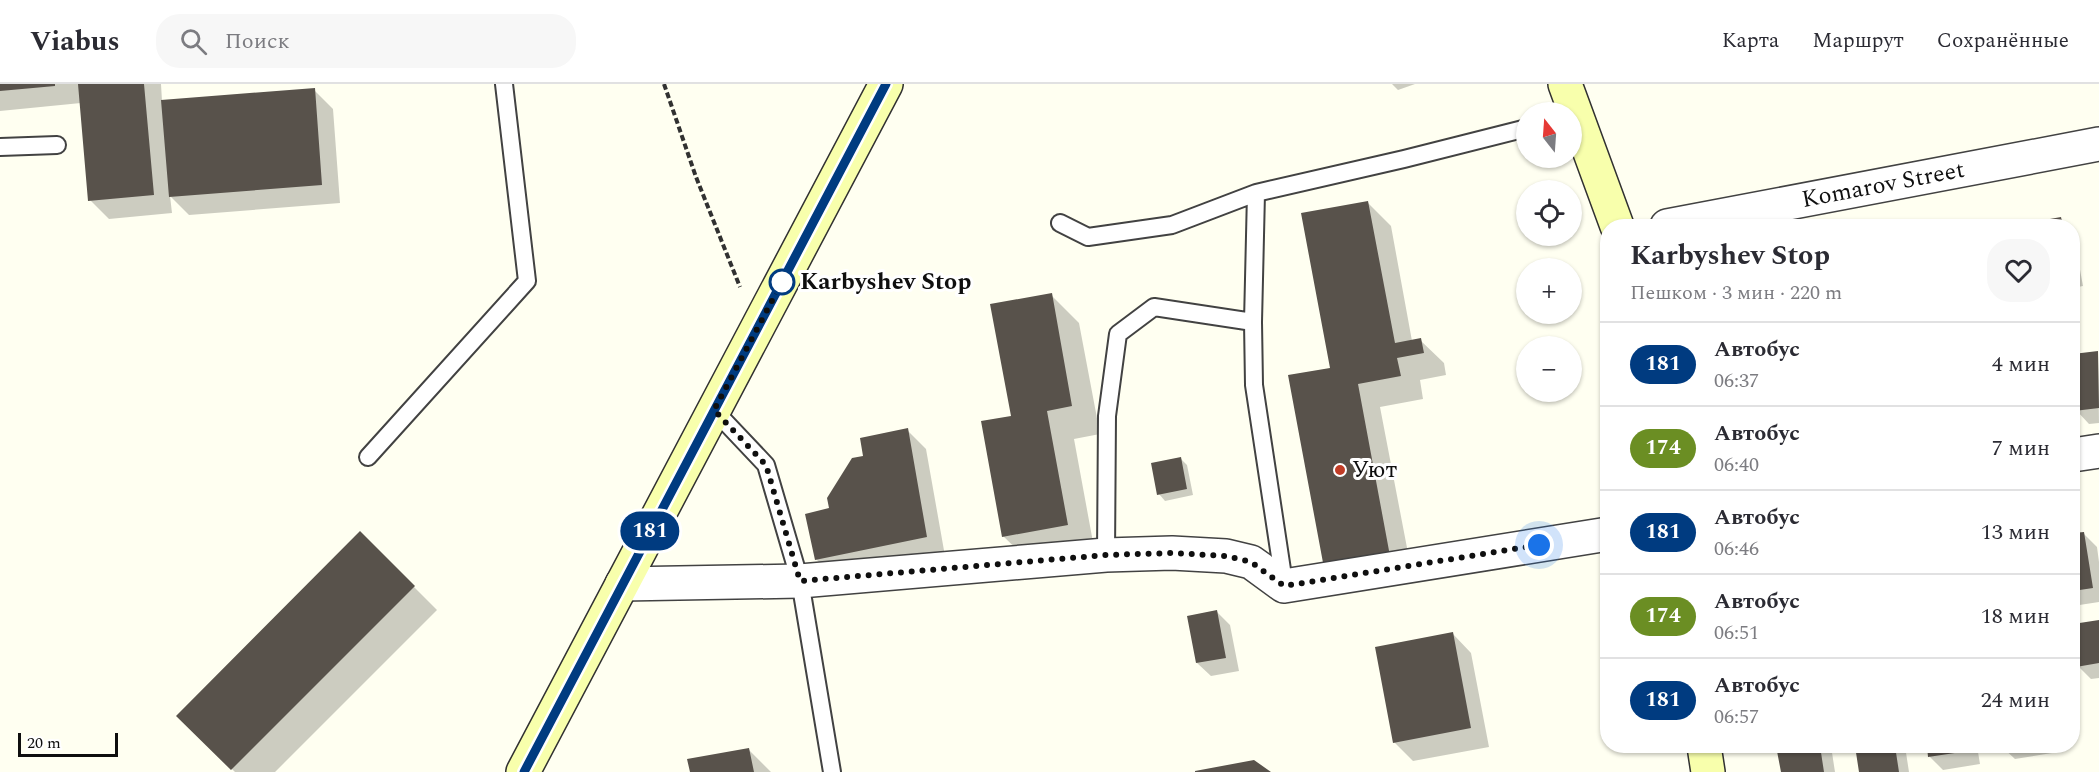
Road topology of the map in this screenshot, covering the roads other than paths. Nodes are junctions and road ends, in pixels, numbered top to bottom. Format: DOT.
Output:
graph roads {
  1 [pos="504,84"];
  2 [pos="886,84"];
  3 [pos="1565,84"];
  4 [pos="1570,102"];
  5 [pos="1516,131"];
  6 [pos="1582,136"];
  7 [pos="2099,144"];
  8 [pos="57,145"];
  9 [pos="0,147"];
  10 [pos="1256,193"];
  11 [pos="1614,219"];
  12 [pos="1704,219"];
  13 [pos="1060,223"];
  14 [pos="1253,322"];
  15 [pos="714,410"];
  16 [pos="2099,451"];
  17 [pos="2080,455"];
  18 [pos="368,457"];
  19 [pos="1600,535"];
  20 [pos="1106,555"];
  21 [pos="800,581"];
  22 [pos="622,584"];
  23 [pos="1284,586"];
  24 [pos="1705,753"];
  25 [pos="524,772"];
  26 [pos="832,772"];
  27 [pos="1708,772"];
  1 -- 18 [label="lane"];
  2 -- 15 [label="main road"];
  3 -- 4 [label="main road"];
  5 -- 10 [label="lane"];
  6 -- 11 [label="main road"];
  7 -- 12 [label="street, Komarov Street"];
  8 -- 9 [label="lane"];
  10 -- 13 [label="lane"];
  10 -- 14 [label="lane"];
  14 -- 20 [label="lane"];
  14 -- 23 [label="lane"];
  15 -- 21 [label="lane"];
  15 -- 22 [label="main road"];
  16 -- 17 [label="street"];
  19 -- 23 [label="street"];
  20 -- 21 [label="street"];
  20 -- 23 [label="street"];
  21 -- 22 [label="street"];
  21 -- 26 [label="lane"];
  22 -- 25 [label="main road"];
  24 -- 27 [label="main road"];
}
